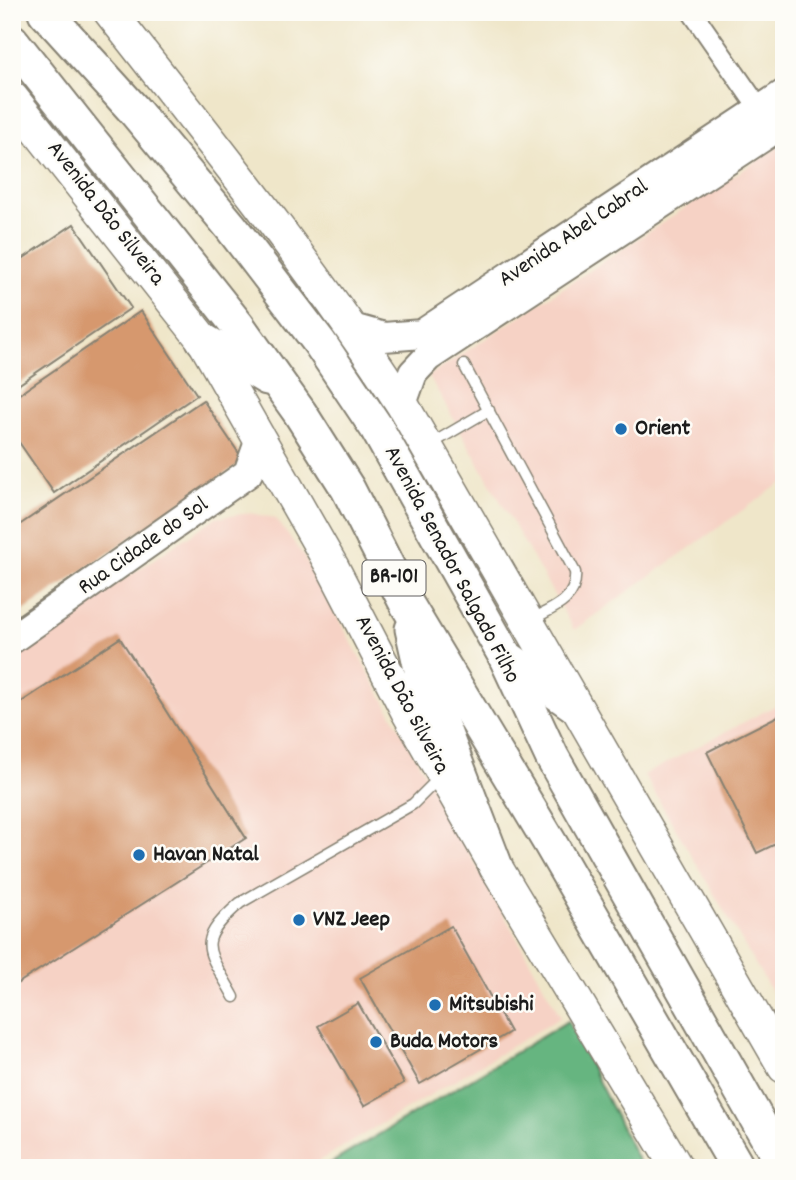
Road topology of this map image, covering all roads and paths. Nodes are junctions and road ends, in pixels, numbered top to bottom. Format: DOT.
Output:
graph roads {
  1 [pos="45,12"];
  2 [pos="110,12"];
  3 [pos="692,12"];
  4 [pos="12,41"];
  5 [pos="784,94"];
  6 [pos="12,98"];
  7 [pos="773,121"];
  8 [pos="352,328"];
  9 [pos="204,340"];
  10 [pos="464,365"];
  11 [pos="280,385"];
  12 [pos="402,404"];
  13 [pos="489,410"];
  14 [pos="260,442"];
  15 [pos="427,446"];
  16 [pos="406,603"];
  17 [pos="527,622"];
  18 [pos="12,639"];
  19 [pos="505,656"];
  20 [pos="574,705"];
  21 [pos="443,774"];
  22 [pos="496,867"];
  23 [pos="234,997"];
  24 [pos="784,1067"];
  25 [pos="784,1167"];
  26 [pos="677,1168"];
  27 [pos="738,1168"];
  1 -- 19 [label="highway, Avenida Senador Salgado Filho / BR-101"];
  2 -- 8 [label="main road, Avenida Senador Salgado Filho"];
  3 -- 7 [label="street"];
  4 -- 11 [label="highway, BR-101"];
  5 -- 7 [label="main road, Avenida Abel Cabral"];
  6 -- 9 [label="main road, Avenida Dão Silveira"];
  7 -- 8 [label="main road, Avenida Abel Cabral"];
  7 -- 12 [label="main road, Avenida Abel Cabral"];
  8 -- 12 [label="main road, Avenida Senador Salgado Filho"];
  9 -- 11 [label="highway"];
  9 -- 14 [label="main road, Avenida Dão Silveira"];
  10 -- 13 [label="lane"];
  11 -- 16 [label="highway, BR-101"];
  12 -- 15 [label="main road, Avenida Senador Salgado Filho"];
  13 -- 15 [label="lane"];
  13 -- 17 [label="lane"];
  14 -- 18 [label="main road, Rua Cidade do Sol"];
  14 -- 21 [label="main road, Avenida Dão Silveira"];
  15 -- 17 [label="main road, Avenida Senador Salgado Filho"];
  16 -- 22 [label="highway"];
  16 -- 27 [label="highway, BR-101"];
  17 -- 20 [label="main road, Avenida Senador Salgado Filho"];
  19 -- 20 [label="highway"];
  19 -- 25 [label="highway, Avenida Senador Salgado Filho / BR-101"];
  20 -- 24 [label="main road, Avenida Senador Salgado Filho"];
  21 -- 22 [label="main road, Avenida Dão Silveira"];
  21 -- 23 [label="lane"];
  22 -- 26 [label="main road, Avenida Dão Silveira"];
}
